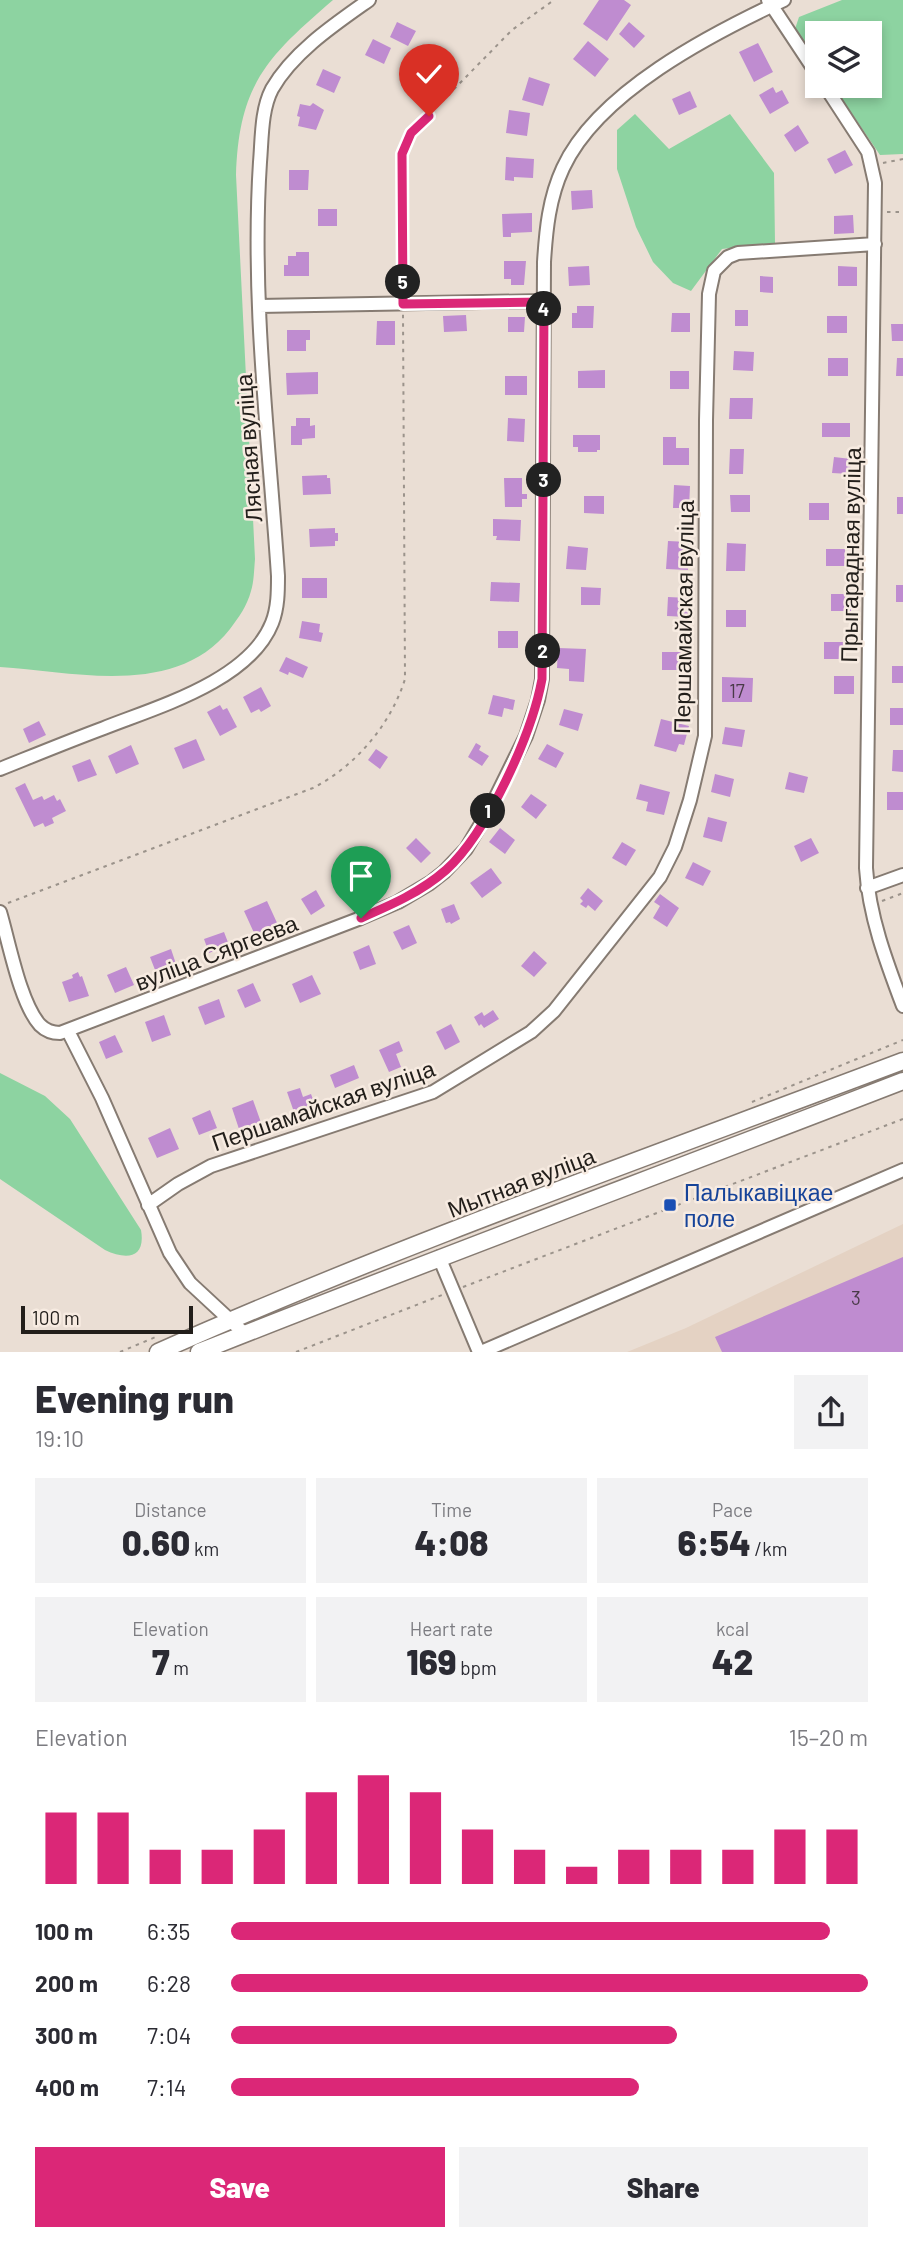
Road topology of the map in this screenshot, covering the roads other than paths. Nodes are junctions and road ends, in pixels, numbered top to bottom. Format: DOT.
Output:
graph roads {
  1 [pos="369,0"];
  2 [pos="785,0"];
  3 [pos="770,3"];
  4 [pos="805,56"];
  5 [pos="833,98"];
  6 [pos="875,244"];
  7 [pos="544,302"];
  8 [pos="259,306"];
  9 [pos="0,769"];
  10 [pos="903,875"];
  11 [pos="867,888"];
  12 [pos="0,912"];
  13 [pos="903,1006"];
  14 [pos="68,1031"];
  15 [pos="903,1060"];
  16 [pos="903,1080"];
  17 [pos="903,1170"];
  18 [pos="148,1205"];
  19 [pos="439,1257"];
  20 [pos="229,1320"];
  21 [pos="245,1334"];
  22 [pos="158,1352"];
  23 [pos="199,1352"];
  24 [pos="480,1352"];
  1 -- 8 [label="street, Лясная вуліца"];
  2 -- 3 [label="street, вуліца Сяргеева"];
  3 -- 4 [label="street"];
  3 -- 7 [label="street, вуліца Сяргеева"];
  5 -- 6 [label="street"];
  6 -- 11 [label="street, Прыгарадная вуліца"];
  6 -- 18 [label="street, Першамайская вуліца"];
  7 -- 8 [label="street"];
  7 -- 14 [label="street, вуліца Сяргеева"];
  8 -- 9 [label="street, Лясная вуліца"];
  10 -- 11 [label="street"];
  11 -- 13 [label="street, Прыгарадная вуліца"];
  12 -- 14 [label="street"];
  14 -- 18 [label="street"];
  15 -- 20 [label="main road, Мытная вуліца"];
  16 -- 19 [label="main road, Мытная вуліца"];
  17 -- 24 [label="street"];
  18 -- 20 [label="street"];
  19 -- 21 [label="main road, Мытная вуліца"];
  19 -- 24 [label="street"];
  20 -- 21 [label="street"];
  20 -- 22 [label="main road, Мытная вуліца"];
  21 -- 23 [label="main road, Мытная вуліца"];
}
